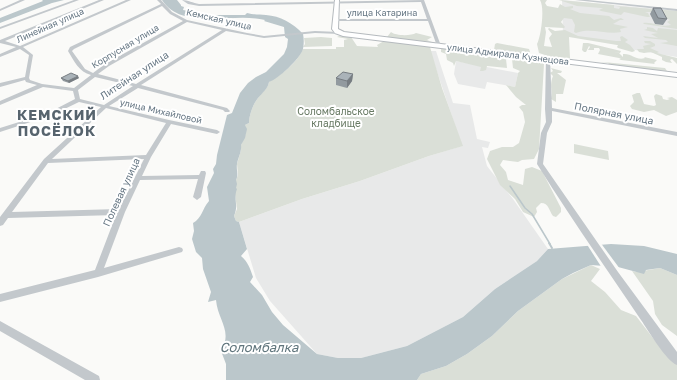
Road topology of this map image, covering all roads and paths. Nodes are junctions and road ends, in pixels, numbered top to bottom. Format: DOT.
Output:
graph roads {
  1 [pos="23,0"];
  2 [pos="77,0"];
  3 [pos="102,0"];
  4 [pos="129,0"];
  5 [pos="184,0"];
  6 [pos="422,0"];
  7 [pos="577,0"];
  8 [pos="337,1"];
  9 [pos="161,2"];
  10 [pos="0,10"];
  11 [pos="677,10"];
  12 [pos="336,20"];
  13 [pos="429,20"];
  14 [pos="186,21"];
  15 [pos="0,28"];
  16 [pos="226,29"];
  17 [pos="339,33"];
  18 [pos="1,42"];
  19 [pos="20,46"];
  20 [pos="439,46"];
  21 [pos="0,56"];
  22 [pos="548,58"];
  23 [pos="93,74"];
  24 [pos="677,75"];
  25 [pos="27,78"];
  26 [pos="0,85"];
  27 [pos="42,85"];
  28 [pos="137,86"];
  29 [pos="75,90"];
  30 [pos="78,100"];
  31 [pos="0,103"];
  32 [pos="104,106"];
  33 [pos="227,110"];
  34 [pos="548,110"];
  35 [pos="169,122"];
  36 [pos="0,130"];
  37 [pos="217,132"];
  38 [pos="677,134"];
  39 [pos="148,157"];
  40 [pos="46,161"];
  41 [pos="138,178"];
  42 [pos="197,197"];
  43 [pos="121,212"];
  44 [pos="6,215"];
  45 [pos="0,223"];
  46 [pos="179,250"];
  47 [pos="98,273"];
  48 [pos="0,298"];
  49 [pos="0,326"];
  50 [pos="677,360"];
  51 [pos="95,380"];
  1 -- 10 [label="street"];
  2 -- 15 [label="street"];
  3 -- 18 [label="street"];
  4 -- 19 [label="street, Линейная улица"];
  5 -- 8 [label="street"];
  6 -- 8 [label="street"];
  6 -- 13 [label="street"];
  7 -- 11 [label="street"];
  8 -- 12 [label="main road"];
  9 -- 14 [label="street, Кемская улица"];
  9 -- 23 [label="street"];
  12 -- 13 [label="street, улица Катарина"];
  12 -- 17 [label="main road"];
  13 -- 20 [label="street"];
  14 -- 16 [label="street, Кемская улица"];
  14 -- 23 [label="street, Корпусная улица"];
  16 -- 17 [label="street, Кемская улица"];
  16 -- 28 [label="street, Литейная улица"];
  17 -- 20 [label="main road, улица Адмирала Кузнецова"];
  18 -- 19 [label="street"];
  19 -- 21 [label="street, Линейная улица"];
  19 -- 25 [label="street"];
  20 -- 22 [label="main road, улица Адмирала Кузнецова"];
  22 -- 24 [label="main road, улица Адмирала Кузнецова"];
  22 -- 34 [label="street"];
  23 -- 28 [label="street"];
  23 -- 29 [label="street, Корпусная улица"];
  25 -- 26 [label="street"];
  25 -- 27 [label="street"];
  27 -- 29 [label="street"];
  27 -- 31 [label="street"];
  28 -- 32 [label="street, Литейная улица"];
  28 -- 33 [label="street"];
  29 -- 30 [label="street"];
  30 -- 32 [label="street, улица Михайловой"];
  30 -- 36 [label="street"];
  32 -- 35 [label="street, улица Михайловой"];
  32 -- 40 [label="street, Литейная улица"];
  34 -- 38 [label="street, Полярная улица"];
  34 -- 50 [label="street"];
  35 -- 37 [label="street, улица Михайловой"];
  35 -- 39 [label="street, Полевая улица"];
  39 -- 40 [label="street"];
  39 -- 41 [label="street, Полевая улица"];
  40 -- 44 [label="street, Литейная улица"];
  41 -- 42 [label="street"];
  41 -- 43 [label="street, Полевая улица"];
  43 -- 44 [label="street"];
  43 -- 47 [label="street, Полевая улица"];
  44 -- 45 [label="street, Литейная улица"];
  46 -- 47 [label="street"];
  47 -- 48 [label="street"];
  49 -- 51 [label="street"];
}
